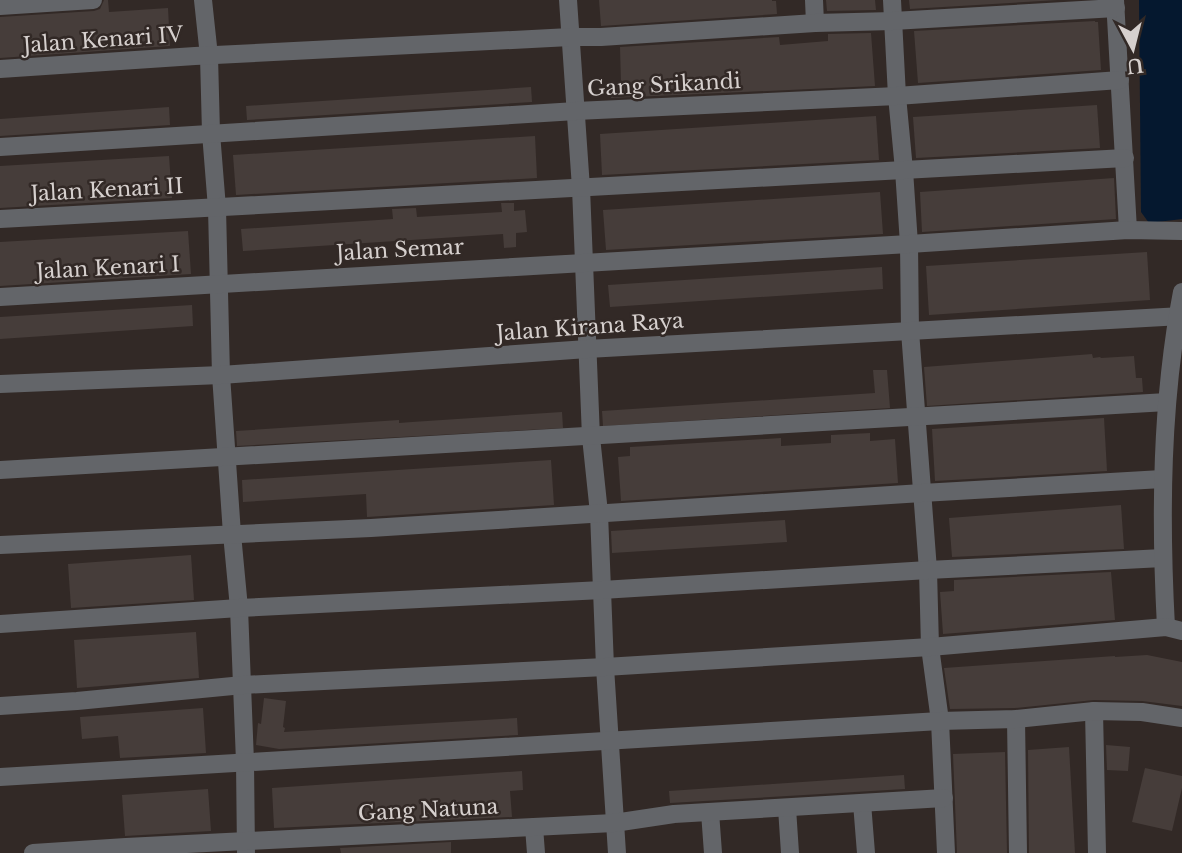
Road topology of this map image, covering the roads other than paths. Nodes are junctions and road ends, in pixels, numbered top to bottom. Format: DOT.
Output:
graph roads {
  1 [pos="93,0"];
  2 [pos="203,0"];
  3 [pos="568,0"];
  4 [pos="814,0"];
  5 [pos="892,0"];
  6 [pos="1116,4"];
  7 [pos="0,6"];
  8 [pos="893,21"];
  9 [pos="815,23"];
  10 [pos="570,37"];
  11 [pos="209,56"];
  12 [pos="0,69"];
  13 [pos="1120,80"];
  14 [pos="897,96"];
  15 [pos="576,111"];
  16 [pos="211,134"];
  17 [pos="0,147"];
  18 [pos="1125,158"];
  19 [pos="904,170"];
  20 [pos="581,188"];
  21 [pos="217,208"];
  22 [pos="0,219"];
  23 [pos="1128,230"];
  24 [pos="1182,231"];
  25 [pos="909,244"];
  26 [pos="584,262"];
  27 [pos="218,284"];
  28 [pos="1182,292"];
  29 [pos="0,297"];
  30 [pos="1180,316"];
  31 [pos="910,331"];
  32 [pos="587,349"];
  33 [pos="221,375"];
  34 [pos="0,384"];
  35 [pos="1167,402"];
  36 [pos="917,418"];
  37 [pos="591,437"];
  38 [pos="227,458"];
  39 [pos="0,470"];
  40 [pos="1162,479"];
  41 [pos="922,492"];
  42 [pos="599,513"];
  43 [pos="232,534"];
  44 [pos="0,545"];
  45 [pos="1163,558"];
  46 [pos="928,570"];
  47 [pos="602,590"];
  48 [pos="239,608"];
  49 [pos="0,624"];
  50 [pos="1174,629"];
  51 [pos="930,647"];
  52 [pos="605,667"];
  53 [pos="243,685"];
  54 [pos="0,706"];
  55 [pos="1094,711"];
  56 [pos="1182,718"];
  57 [pos="1016,719"];
  58 [pos="940,722"];
  59 [pos="611,741"];
  60 [pos="245,762"];
  61 [pos="0,777"];
  62 [pos="944,798"];
  63 [pos="862,803"];
  64 [pos="787,808"];
  65 [pos="710,812"];
  66 [pos="614,823"];
  67 [pos="534,827"];
  68 [pos="245,847"];
  69 [pos="126,850"];
  70 [pos="33,853"];
  71 [pos="536,853"];
  72 [pos="617,853"];
  73 [pos="713,853"];
  74 [pos="790,853"];
  75 [pos="866,853"];
  76 [pos="946,853"];
  77 [pos="1018,853"];
  78 [pos="1097,853"];
  1 -- 7 [label="street"];
  2 -- 11 [label="street"];
  3 -- 10 [label="street"];
  4 -- 9 [label="street"];
  5 -- 8 [label="street"];
  6 -- 8 [label="street, Jalan Kenari IV"];
  6 -- 13 [label="street"];
  8 -- 9 [label="street, Jalan Kenari IV"];
  8 -- 14 [label="street"];
  9 -- 10 [label="street, Jalan Kenari IV"];
  10 -- 11 [label="street, Jalan Kenari IV"];
  10 -- 15 [label="street"];
  11 -- 12 [label="street, Jalan Kenari IV"];
  11 -- 16 [label="street"];
  13 -- 14 [label="street, Gang Srikandi"];
  13 -- 18 [label="street"];
  14 -- 15 [label="street, Gang Srikandi"];
  14 -- 19 [label="street"];
  15 -- 16 [label="street, Gang Srikandi"];
  15 -- 20 [label="street"];
  16 -- 17 [label="street, Gang Srikandi"];
  16 -- 21 [label="street"];
  18 -- 19 [label="street, Jalan Kenari II"];
  18 -- 23 [label="street"];
  19 -- 20 [label="street, Jalan Kenari II"];
  19 -- 25 [label="street"];
  20 -- 21 [label="street, Jalan Kenari II"];
  20 -- 26 [label="street"];
  21 -- 22 [label="street, Jalan Kenari II"];
  21 -- 27 [label="street"];
  23 -- 24 [label="street, Jalan Semar"];
  23 -- 25 [label="street, Jalan Semar"];
  25 -- 26 [label="street, Jalan Semar"];
  25 -- 31 [label="street"];
  26 -- 27 [label="street, Jalan Semar"];
  26 -- 32 [label="street"];
  27 -- 29 [label="street, Jalan Kenari I"];
  27 -- 33 [label="street"];
  28 -- 30 [label="street"];
  30 -- 31 [label="street, Jalan Kirana Raya"];
  30 -- 35 [label="street"];
  31 -- 32 [label="street, Jalan Kirana Raya"];
  31 -- 36 [label="street"];
  32 -- 33 [label="street, Jalan Kirana Raya"];
  32 -- 37 [label="street"];
  33 -- 34 [label="street, Jalan Kirana Raya"];
  33 -- 38 [label="street"];
  35 -- 36 [label="street"];
  35 -- 40 [label="street"];
  36 -- 37 [label="street"];
  36 -- 41 [label="street"];
  37 -- 38 [label="street"];
  37 -- 42 [label="street"];
  38 -- 39 [label="street"];
  38 -- 43 [label="street"];
  40 -- 41 [label="street"];
  40 -- 45 [label="street"];
  41 -- 42 [label="street"];
  41 -- 46 [label="street"];
  42 -- 43 [label="street"];
  42 -- 47 [label="street"];
  43 -- 44 [label="street"];
  43 -- 48 [label="street"];
  45 -- 46 [label="street"];
  45 -- 50 [label="street"];
  46 -- 47 [label="street"];
  46 -- 51 [label="street"];
  47 -- 48 [label="street"];
  47 -- 52 [label="street"];
  48 -- 49 [label="street"];
  48 -- 53 [label="street"];
  50 -- 51 [label="street"];
  51 -- 52 [label="street"];
  51 -- 58 [label="street"];
  52 -- 53 [label="street"];
  52 -- 59 [label="street"];
  53 -- 54 [label="street"];
  53 -- 60 [label="street"];
  55 -- 56 [label="street"];
  55 -- 57 [label="street"];
  55 -- 78 [label="street"];
  57 -- 58 [label="street"];
  57 -- 77 [label="street"];
  58 -- 59 [label="street"];
  58 -- 62 [label="street"];
  59 -- 60 [label="street"];
  59 -- 66 [label="street"];
  60 -- 61 [label="street"];
  60 -- 68 [label="street"];
  62 -- 63 [label="street, Gang Natuna"];
  62 -- 76 [label="street"];
  63 -- 64 [label="street, Gang Natuna"];
  63 -- 75 [label="street"];
  64 -- 65 [label="street, Gang Natuna"];
  64 -- 74 [label="street"];
  65 -- 66 [label="street, Gang Natuna"];
  65 -- 73 [label="street"];
  66 -- 67 [label="street, Gang Natuna"];
  66 -- 72 [label="street"];
  67 -- 68 [label="street, Gang Natuna"];
  67 -- 71 [label="street"];
  68 -- 69 [label="street, Gang Natuna"];
  69 -- 70 [label="street, Gang Natuna"];
}
